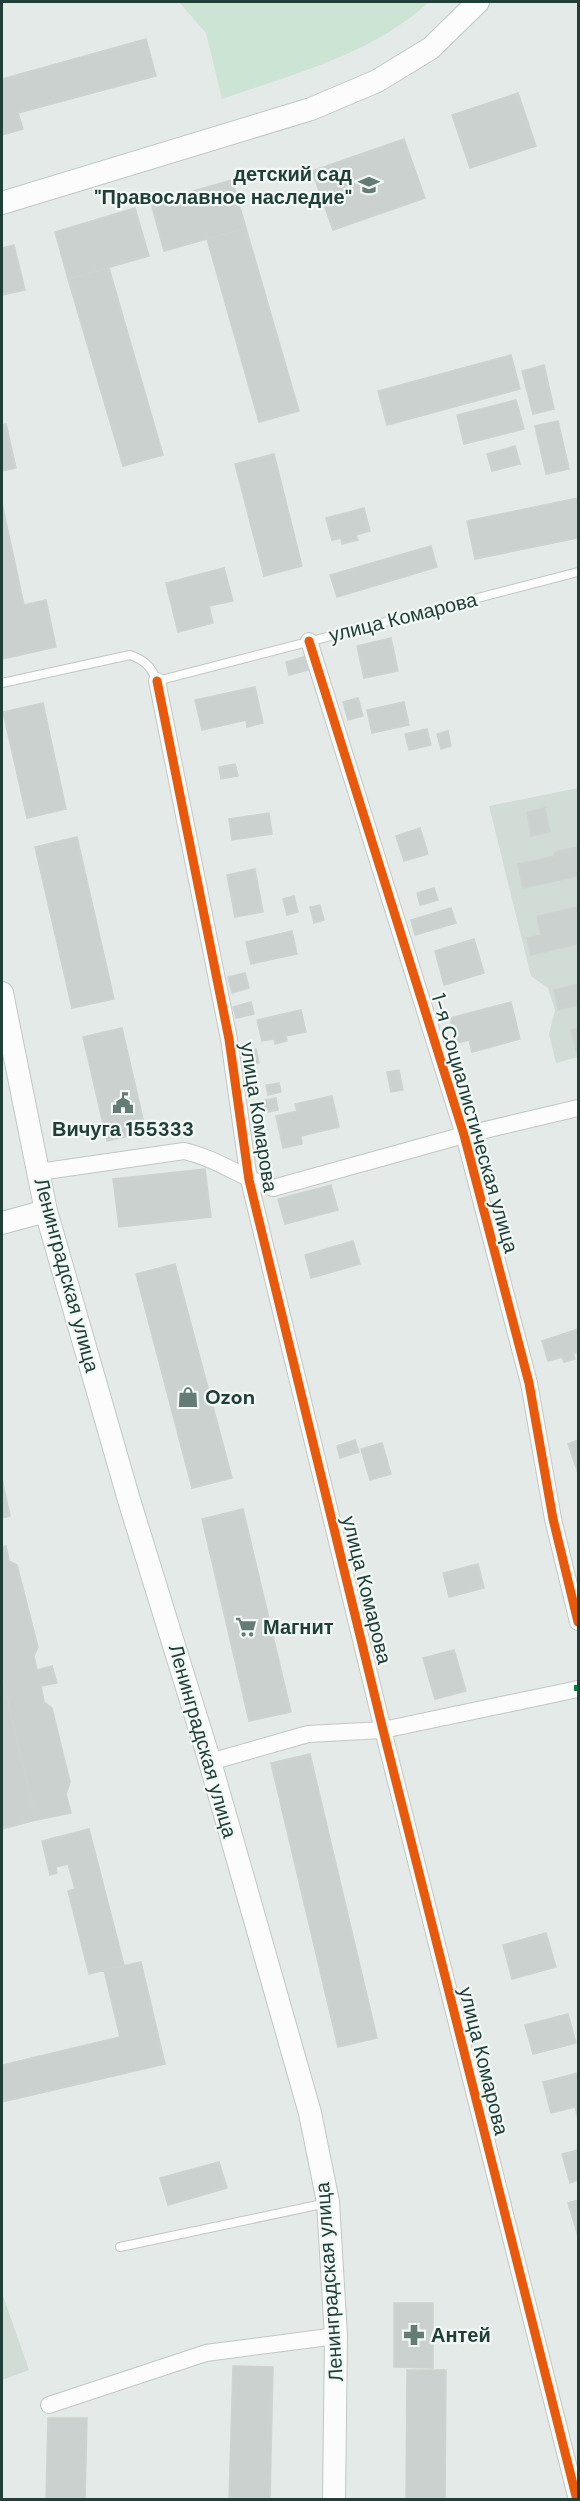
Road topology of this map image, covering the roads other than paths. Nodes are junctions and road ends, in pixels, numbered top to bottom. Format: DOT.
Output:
graph roads {
  1 [pos="478,2"];
  2 [pos="2,203"];
  3 [pos="579,572"];
  4 [pos="309,641"];
  5 [pos="157,681"];
  6 [pos="2,684"];
  7 [pos="2,993"];
  8 [pos="579,1108"];
  9 [pos="464,1135"];
  10 [pos="39,1172"];
  11 [pos="249,1180"];
  12 [pos="46,1211"];
  13 [pos="2,1223"];
  14 [pos="579,1622"];
  15 [pos="578,1688"];
  16 [pos="383,1730"];
  17 [pos="210,1762"];
  18 [pos="328,2202"];
  19 [pos="120,2247"];
  20 [pos="336,2336"];
  21 [pos="49,2405"];
  22 [pos="334,2499"];
  23 [pos="577,2499"];
  1 -- 2 [label="main road"];
  3 -- 4 [label="lane, улица Комарова"];
  4 -- 5 [label="lane, улица Комарова"];
  4 -- 9 [label="street, 1-я Социалистическая улица"];
  5 -- 6 [label="lane, улица Комарова"];
  5 -- 11 [label="street, улица Комарова"];
  7 -- 10 [label="main road, Ленинградская улица"];
  8 -- 9 [label="street"];
  9 -- 11 [label="street"];
  9 -- 14 [label="street, 1-я Социалистическая улица"];
  10 -- 11 [label="street"];
  10 -- 12 [label="main road, Ленинградская улица"];
  11 -- 16 [label="street, улица Комарова"];
  12 -- 13 [label="main road"];
  12 -- 17 [label="main road, Ленинградская улица"];
  15 -- 16 [label="street"];
  16 -- 17 [label="street"];
  16 -- 23 [label="street, улица Комарова"];
  17 -- 18 [label="main road, Ленинградская улица"];
  18 -- 19 [label="lane"];
  18 -- 20 [label="main road, Ленинградская улица"];
  20 -- 21 [label="street"];
  20 -- 22 [label="main road, Ленинградская улица"];
}
